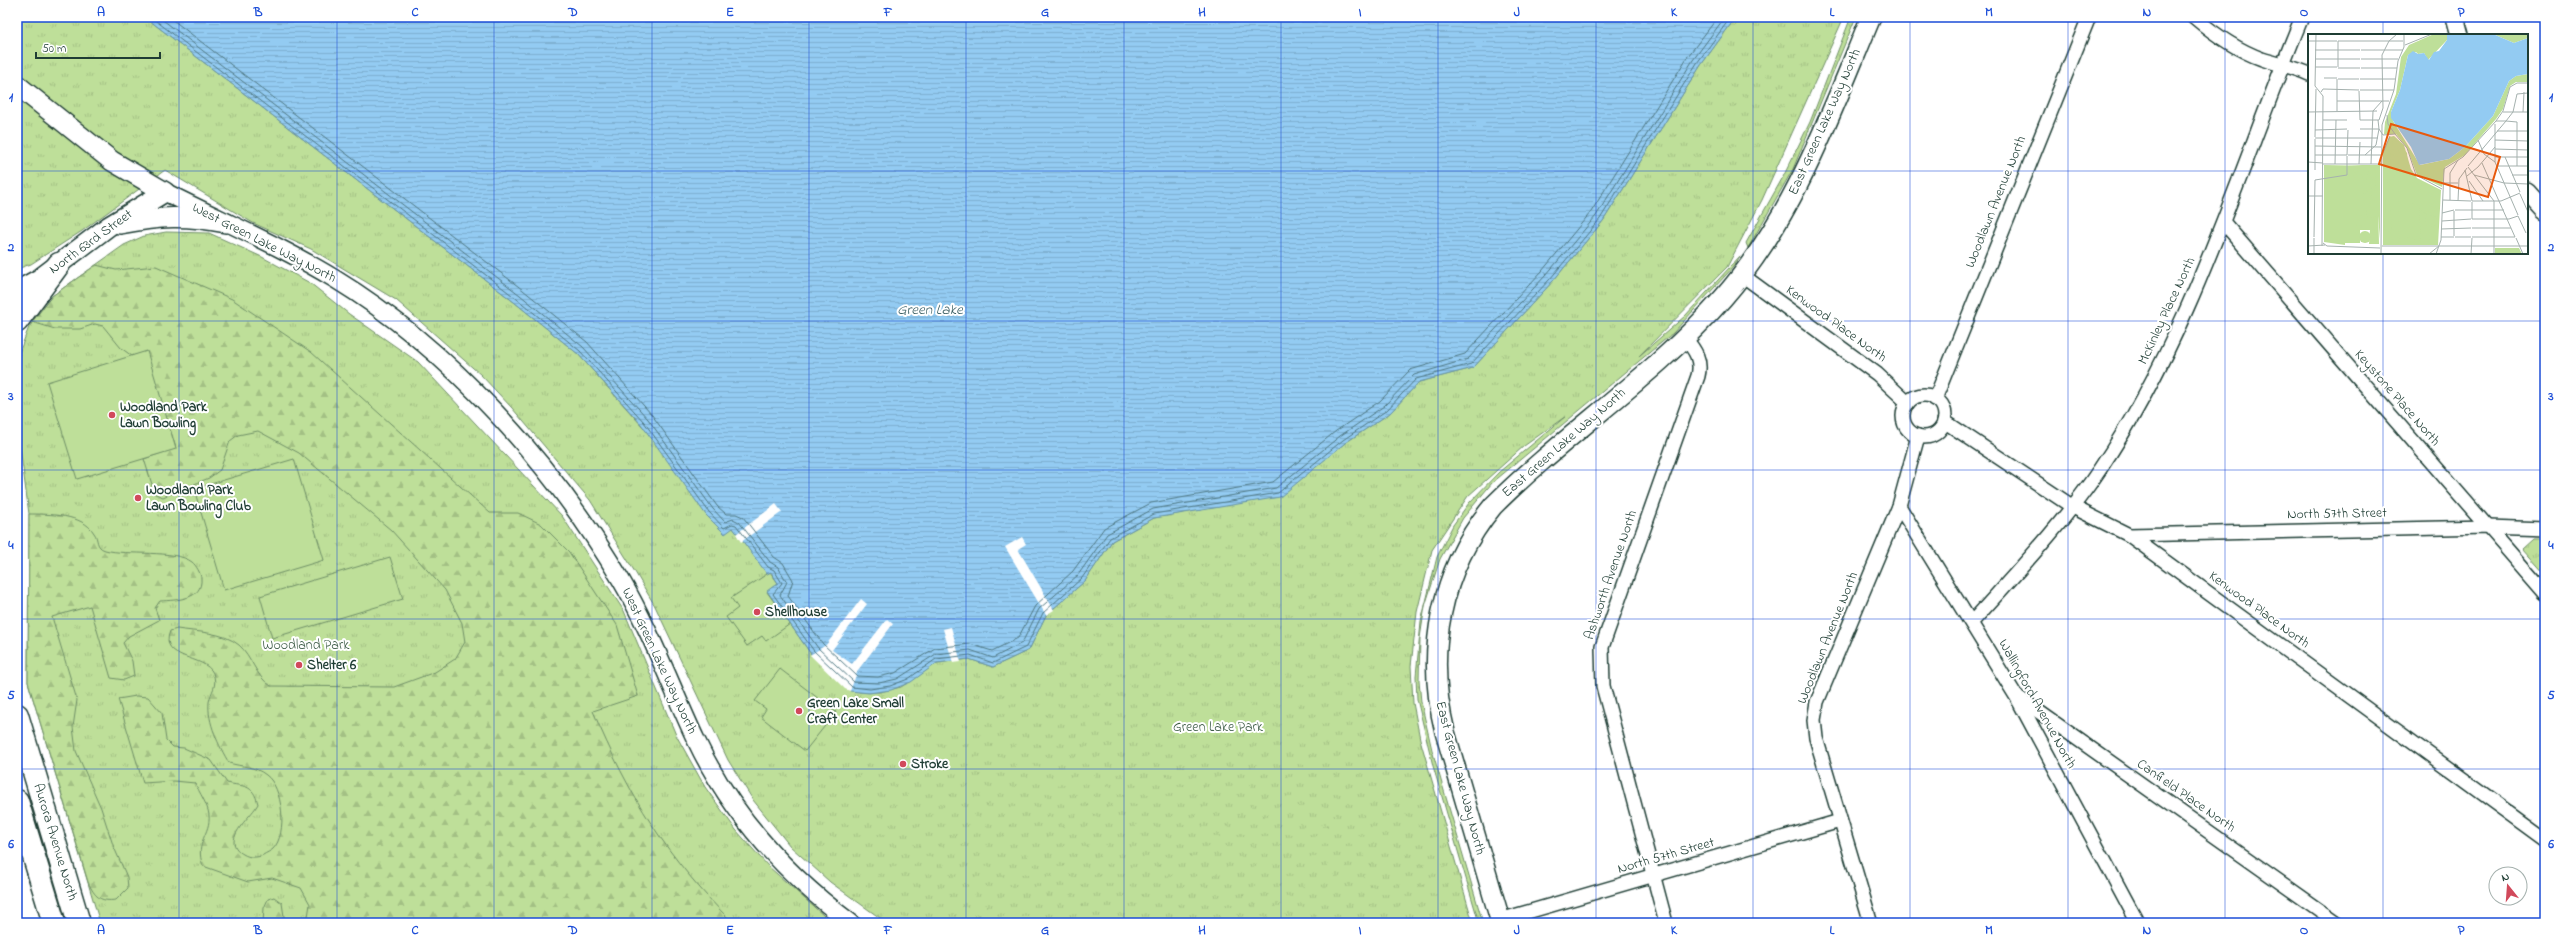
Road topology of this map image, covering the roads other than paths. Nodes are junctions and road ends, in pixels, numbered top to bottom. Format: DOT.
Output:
graph roads {
  1 [pos="1871,17"];
  2 [pos="2089,17"];
  3 [pos="2194,17"];
  4 [pos="2302,17"];
  5 [pos="2282,65"];
  6 [pos="2308,74"];
  7 [pos="17,85"];
  8 [pos="165,192"];
  9 [pos="2528,192"];
  10 [pos="2544,208"];
  11 [pos="226,223"];
  12 [pos="2224,223"];
  13 [pos="109,226"];
  14 [pos="59,264"];
  15 [pos="1742,275"];
  16 [pos="17,291"];
  17 [pos="17,321"];
  18 [pos="1685,338"];
  19 [pos="1935,399"];
  20 [pos="1908,403"];
  21 [pos="1944,421"];
  22 [pos="1918,436"];
  23 [pos="1899,506"];
  24 [pos="2073,507"];
  25 [pos="2488,527"];
  26 [pos="2545,529"];
  27 [pos="2129,535"];
  28 [pos="2545,593"];
  29 [pos="1972,622"];
  30 [pos="2016,696"];
  31 [pos="17,715"];
  32 [pos="17,801"];
  33 [pos="1840,821"];
  34 [pos="2545,839"];
  35 [pos="1653,877"];
  36 [pos="1501,922"];
  37 [pos="54,923"];
  38 [pos="79,923"];
  39 [pos="851,923"];
  40 [pos="1666,923"];
  41 [pos="1871,923"];
  42 [pos="2138,923"];
  43 [pos="2338,923"];
  1 -- 15 [label="main road, East Green Lake Way North"];
  2 -- 19 [label="street, Woodlawn Avenue North"];
  3 -- 5 [label="street"];
  4 -- 5 [label="street, McKinley Place North"];
  5 -- 6 [label="street"];
  5 -- 12 [label="street, McKinley Place North"];
  7 -- 8 [label="main road, West Green Lake Way North"];
  8 -- 11 [label="street, West Green Lake Way North"];
  8 -- 13 [label="main road, North 63rd Street"];
  9 -- 10 [label="street"];
  11 -- 13 [label="main road"];
  11 -- 39 [label="street, West Green Lake Way North"];
  12 -- 24 [label="street, McKinley Place North"];
  12 -- 25 [label="street, Keystone Place North"];
  13 -- 14 [label="main road, North 63rd Street"];
  14 -- 16 [label="main road, North 63rd Street"];
  14 -- 17 [label="highway"];
  15 -- 18 [label="main road, East Green Lake Way North"];
  15 -- 20 [label="street, Kenwood Place North"];
  18 -- 35 [label="street, Ashworth Avenue North"];
  18 -- 36 [label="main road, East Green Lake Way North"];
  19 -- 20 [label="street"];
  19 -- 21 [label="street"];
  20 -- 22 [label="street"];
  21 -- 22 [label="street"];
  21 -- 24 [label="street, Kenwood Place North"];
  22 -- 23 [label="street, Woodlawn Avenue North"];
  23 -- 29 [label="street, Wallingford Avenue North"];
  23 -- 33 [label="street, Woodlawn Avenue North"];
  24 -- 27 [label="street, Kenwood Place North"];
  24 -- 29 [label="street, McKinley Place North"];
  25 -- 26 [label="street, North 57th Street"];
  25 -- 27 [label="street, North 57th Street"];
  25 -- 28 [label="street, Keystone Place North"];
  27 -- 34 [label="street, Kenwood Place North"];
  29 -- 30 [label="street, Wallingford Avenue North"];
  30 -- 42 [label="street, Wallingford Avenue North"];
  30 -- 43 [label="street, Canfield Place North"];
  31 -- 38 [label="highway, Aurora Avenue North"];
  32 -- 37 [label="highway, Aurora Avenue North"];
  33 -- 35 [label="street, North 57th Street"];
  33 -- 41 [label="street, Woodlawn Avenue North"];
  35 -- 36 [label="street, North 57th Street"];
  35 -- 40 [label="street, Ashworth Avenue North"];
}
